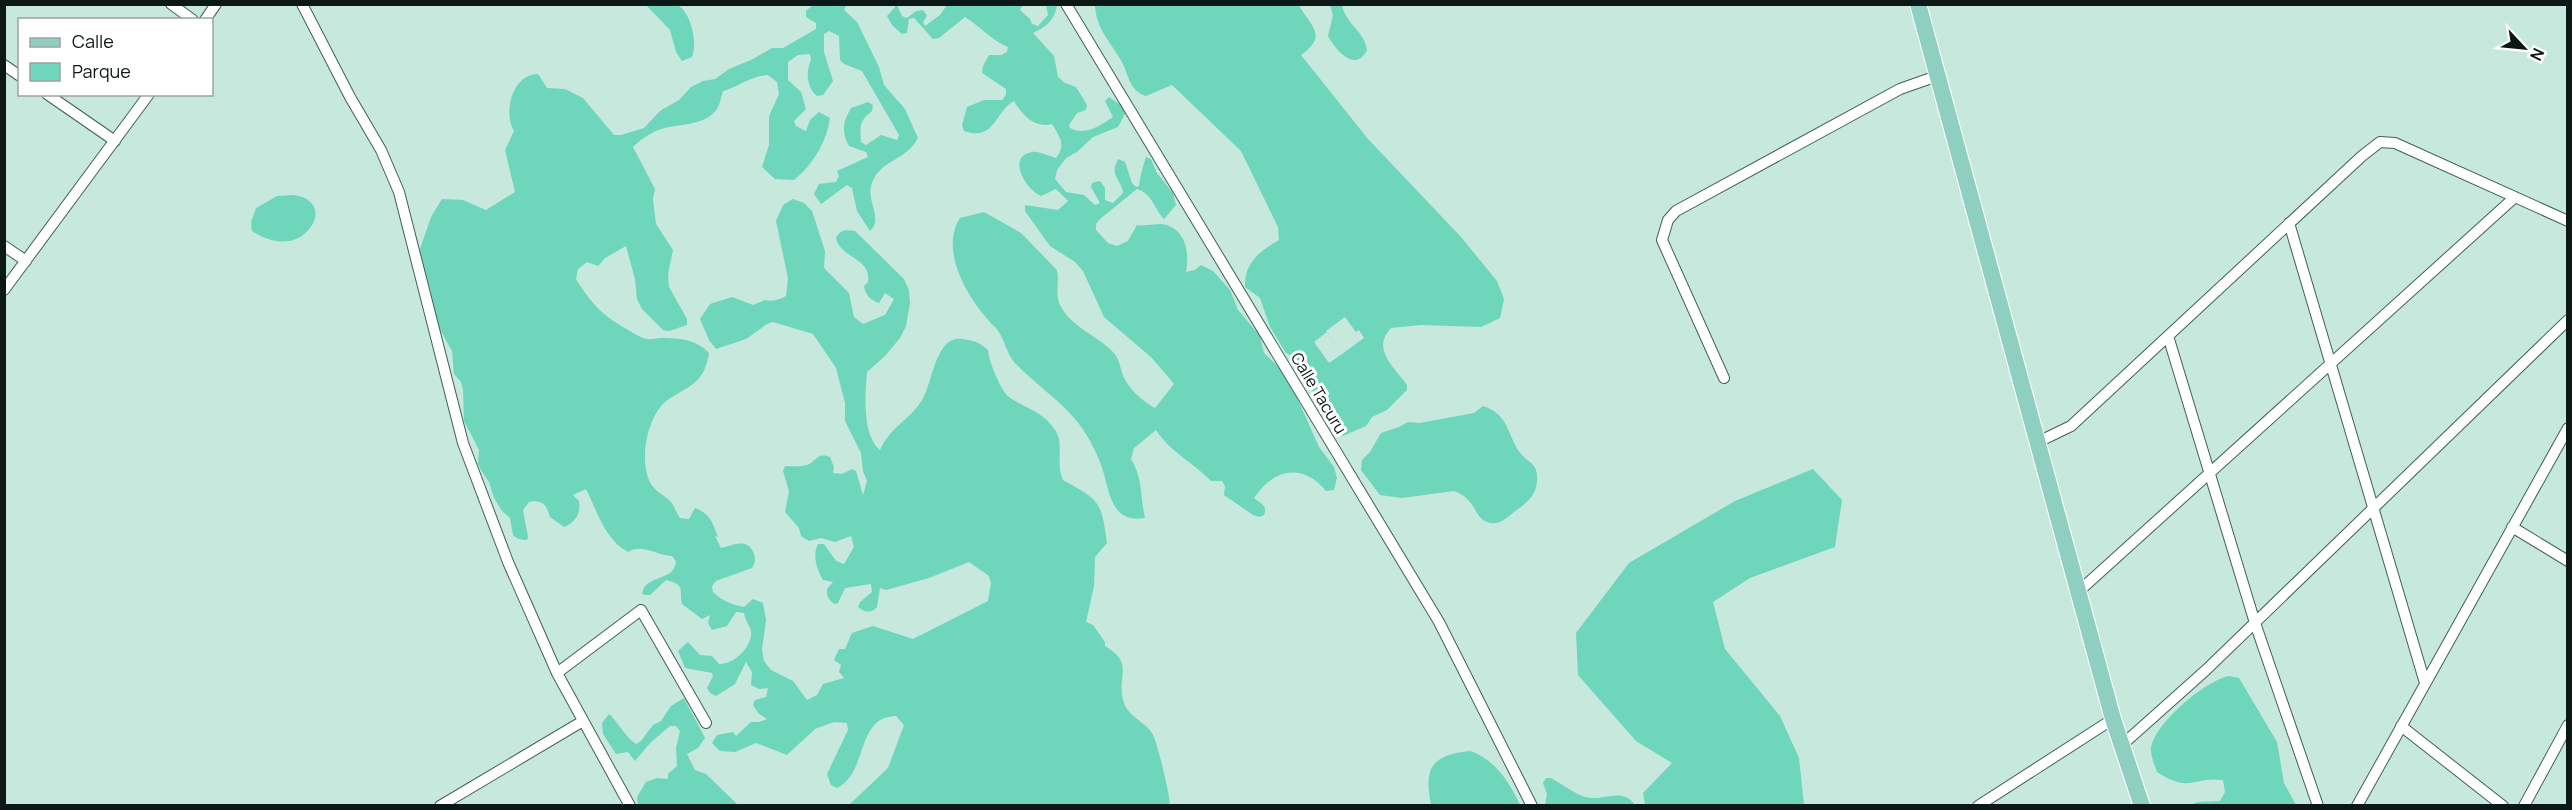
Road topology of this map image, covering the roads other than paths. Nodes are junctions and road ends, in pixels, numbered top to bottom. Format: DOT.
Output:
graph roads {
  1 [pos="171,4"];
  2 [pos="216,4"];
  3 [pos="302,4"];
  4 [pos="1066,4"];
  5 [pos="1918,4"];
  6 [pos="190,18"];
  7 [pos="206,18"];
  8 [pos="4,66"];
  9 [pos="18,75"];
  10 [pos="1938,76"];
  11 [pos="50,96"];
  12 [pos="149,96"];
  13 [pos="115,141"];
  14 [pos="2515,197"];
  15 [pos="2568,221"];
  16 [pos="2289,224"];
  17 [pos="4,246"];
  18 [pos="26,261"];
  19 [pos="4,290"];
  20 [pos="2568,320"];
  21 [pos="2168,336"];
  22 [pos="2331,364"];
  23 [pos="1724,378"];
  24 [pos="2568,428"];
  25 [pos="2038,442"];
  26 [pos="2209,473"];
  27 [pos="2373,508"];
  28 [pos="2512,527"];
  29 [pos="2568,561"];
  30 [pos="2078,592"];
  31 [pos="2255,623"];
  32 [pos="557,673"];
  33 [pos="2425,683"];
  34 [pos="2113,719"];
  35 [pos="584,722"];
  36 [pos="706,723"];
  37 [pos="2568,725"];
  38 [pos="2401,726"];
  39 [pos="2122,745"];
  40 [pos="440,806"];
  41 [pos="630,806"];
  42 [pos="1532,806"];
  43 [pos="1977,806"];
  44 [pos="2142,806"];
  45 [pos="2318,806"];
  46 [pos="2357,806"];
  47 [pos="2503,806"];
  48 [pos="2523,806"];
  1 -- 6 [label="street"];
  2 -- 7 [label="street"];
  3 -- 32 [label="street"];
  4 -- 42 [label="street, Calle Tacuru"];
  5 -- 10 [label="main road"];
  8 -- 9 [label="street"];
  10 -- 23 [label="street"];
  10 -- 25 [label="main road"];
  11 -- 13 [label="street"];
  12 -- 13 [label="street"];
  13 -- 18 [label="street"];
  14 -- 15 [label="street"];
  14 -- 16 [label="street"];
  14 -- 22 [label="street"];
  16 -- 21 [label="street"];
  16 -- 22 [label="street"];
  17 -- 18 [label="street"];
  18 -- 19 [label="street"];
  20 -- 27 [label="street"];
  21 -- 25 [label="street"];
  21 -- 26 [label="street"];
  22 -- 26 [label="street"];
  22 -- 27 [label="street"];
  24 -- 28 [label="street"];
  25 -- 30 [label="main road"];
  26 -- 30 [label="street"];
  26 -- 31 [label="street"];
  27 -- 31 [label="street"];
  27 -- 33 [label="street"];
  28 -- 29 [label="street"];
  28 -- 33 [label="street"];
  30 -- 34 [label="main road"];
  31 -- 39 [label="street"];
  31 -- 45 [label="street"];
  32 -- 35 [label="street"];
  32 -- 36 [label="street"];
  33 -- 38 [label="street"];
  34 -- 39 [label="main road"];
  34 -- 43 [label="street"];
  35 -- 40 [label="street"];
  35 -- 41 [label="street"];
  37 -- 48 [label="street"];
  38 -- 46 [label="street"];
  38 -- 47 [label="street"];
  39 -- 44 [label="main road"];
}
